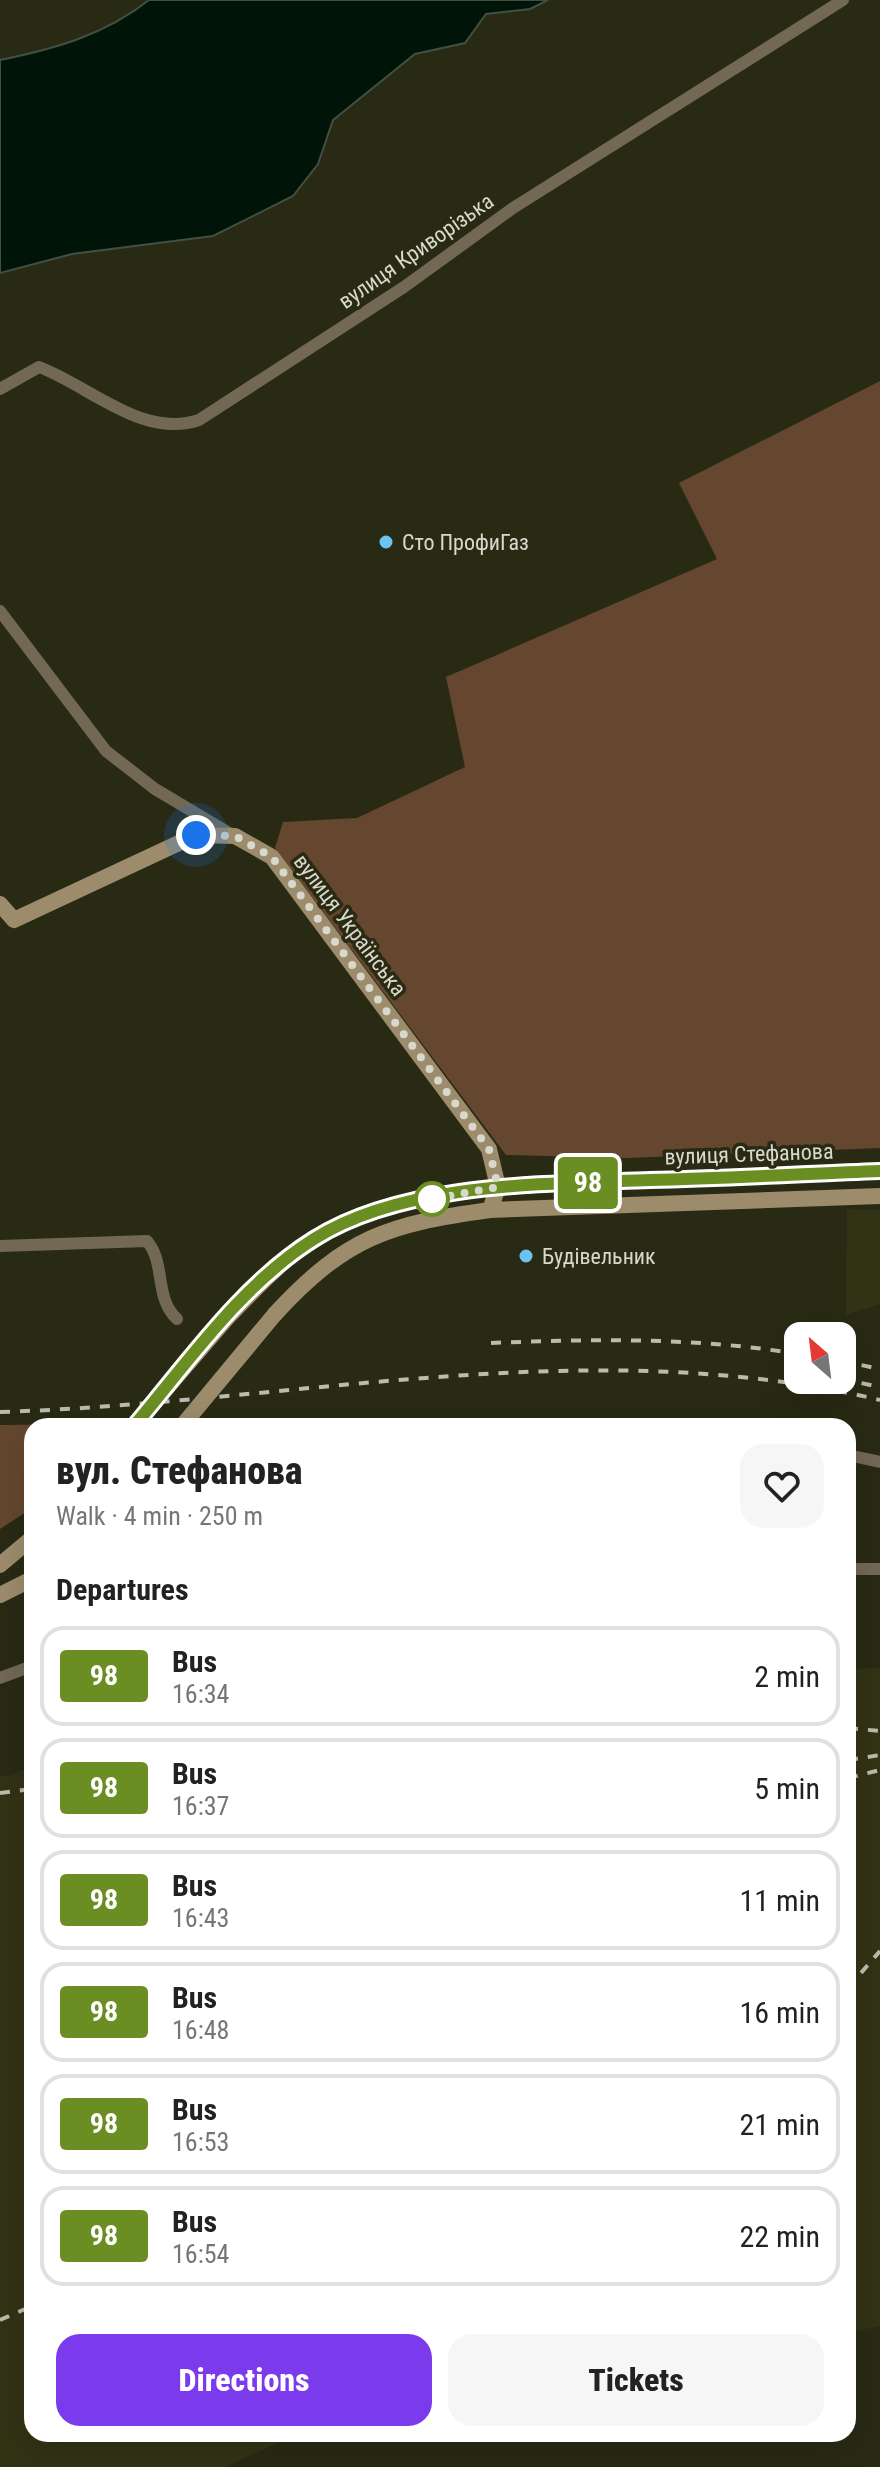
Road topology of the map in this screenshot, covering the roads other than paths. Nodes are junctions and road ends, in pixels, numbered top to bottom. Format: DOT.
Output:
graph roads {
  1 [pos="843,0"];
  2 [pos="0,389"];
  3 [pos="0,611"];
  4 [pos="235,836"];
  5 [pos="0,904"];
  6 [pos="7,923"];
  7 [pos="880,1171"];
  8 [pos="498,1187"];
  9 [pos="880,1196"];
  10 [pos="490,1210"];
  11 [pos="0,1246"];
  12 [pos="177,1319"];
  13 [pos="141,1418"];
  14 [pos="189,1418"];
  15 [pos="856,1457"];
  16 [pos="880,1462"];
  17 [pos="24,1545"];
  18 [pos="0,1565"];
  19 [pos="856,1569"];
  20 [pos="880,1569"];
  21 [pos="24,1583"];
  22 [pos="0,1595"];
  23 [pos="24,1669"];
  24 [pos="0,1678"];
  1 -- 2 [label="street, вулиця Криворізька"];
  3 -- 4 [label="street"];
  4 -- 6 [label="main road, вулиця Українська"];
  4 -- 8 [label="main road, вулиця Українська"];
  5 -- 6 [label="main road"];
  7 -- 8 [label="main road, вулиця Стефанова"];
  8 -- 10 [label="main road"];
  8 -- 13 [label="main road, вулиця Стефанова, bridge"];
  9 -- 10 [label="main road"];
  10 -- 14 [label="main road, bridge"];
  11 -- 12 [label="street"];
  15 -- 16 [label="street"];
  17 -- 18 [label="main road"];
  19 -- 20 [label="street"];
  21 -- 22 [label="main road"];
  23 -- 24 [label="street"];
}
